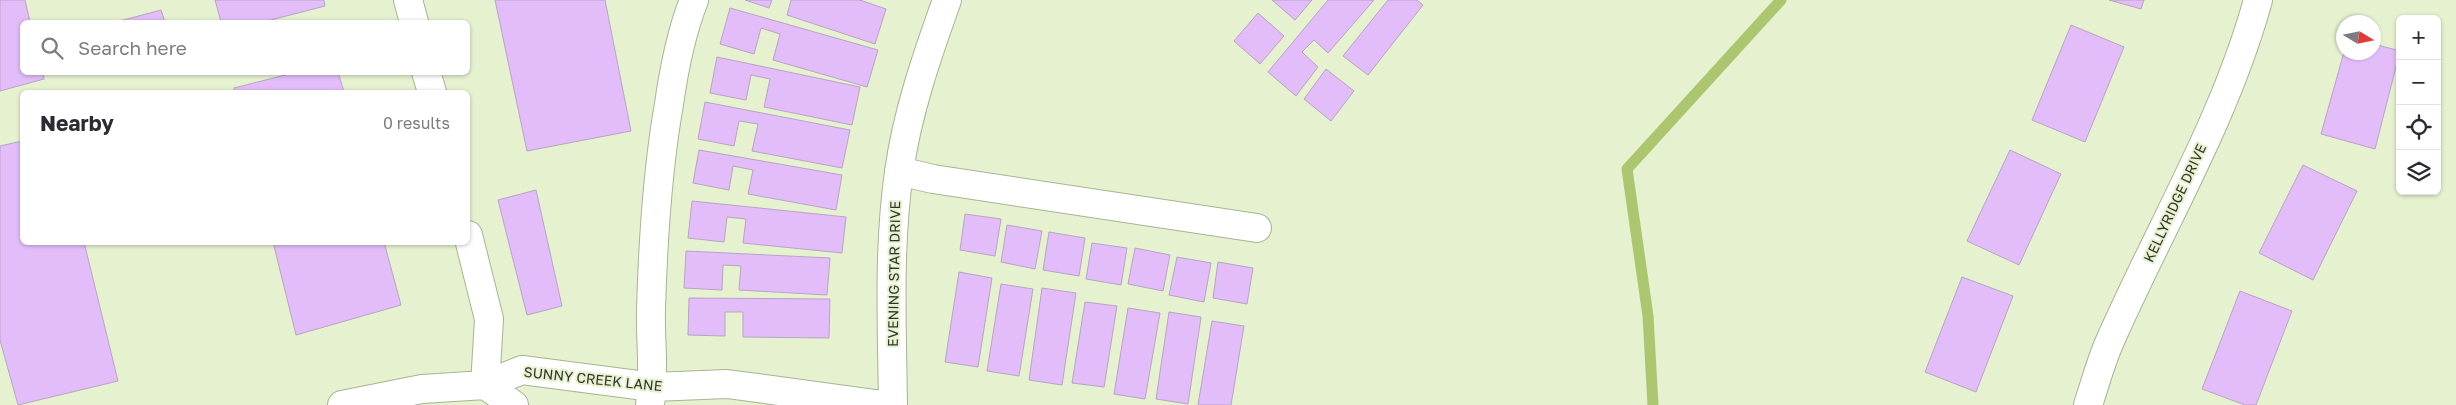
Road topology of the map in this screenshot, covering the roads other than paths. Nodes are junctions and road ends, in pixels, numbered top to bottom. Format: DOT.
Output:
graph roads {
  1 [pos="408,0"];
  2 [pos="694,0"];
  3 [pos="947,0"];
  4 [pos="2258,0"];
  5 [pos="413,20"];
  6 [pos="427,75"];
  7 [pos="431,90"];
  8 [pos="899,171"];
  9 [pos="1256,228"];
  10 [pos="470,243"];
  11 [pos="485,384"];
  12 [pos="652,396"];
  13 [pos="342,405"];
  14 [pos="514,405"];
  15 [pos="883,405"];
  16 [pos="893,405"];
  17 [pos="2088,405"];
  1 -- 5 [label="street"];
  2 -- 12 [label="street"];
  3 -- 8 [label="street, EVENING STAR DRIVE"];
  4 -- 17 [label="street, KELLYRIDGE DRIVE"];
  6 -- 7 [label="street"];
  8 -- 9 [label="street"];
  8 -- 16 [label="street, EVENING STAR DRIVE"];
  10 -- 11 [label="street"];
  11 -- 12 [label="street, SUNNY CREEK LANE"];
  11 -- 13 [label="street, SUNNY CREEK LANE"];
  11 -- 14 [label="street"];
  12 -- 15 [label="street, SUNNY CREEK LANE"];
}
